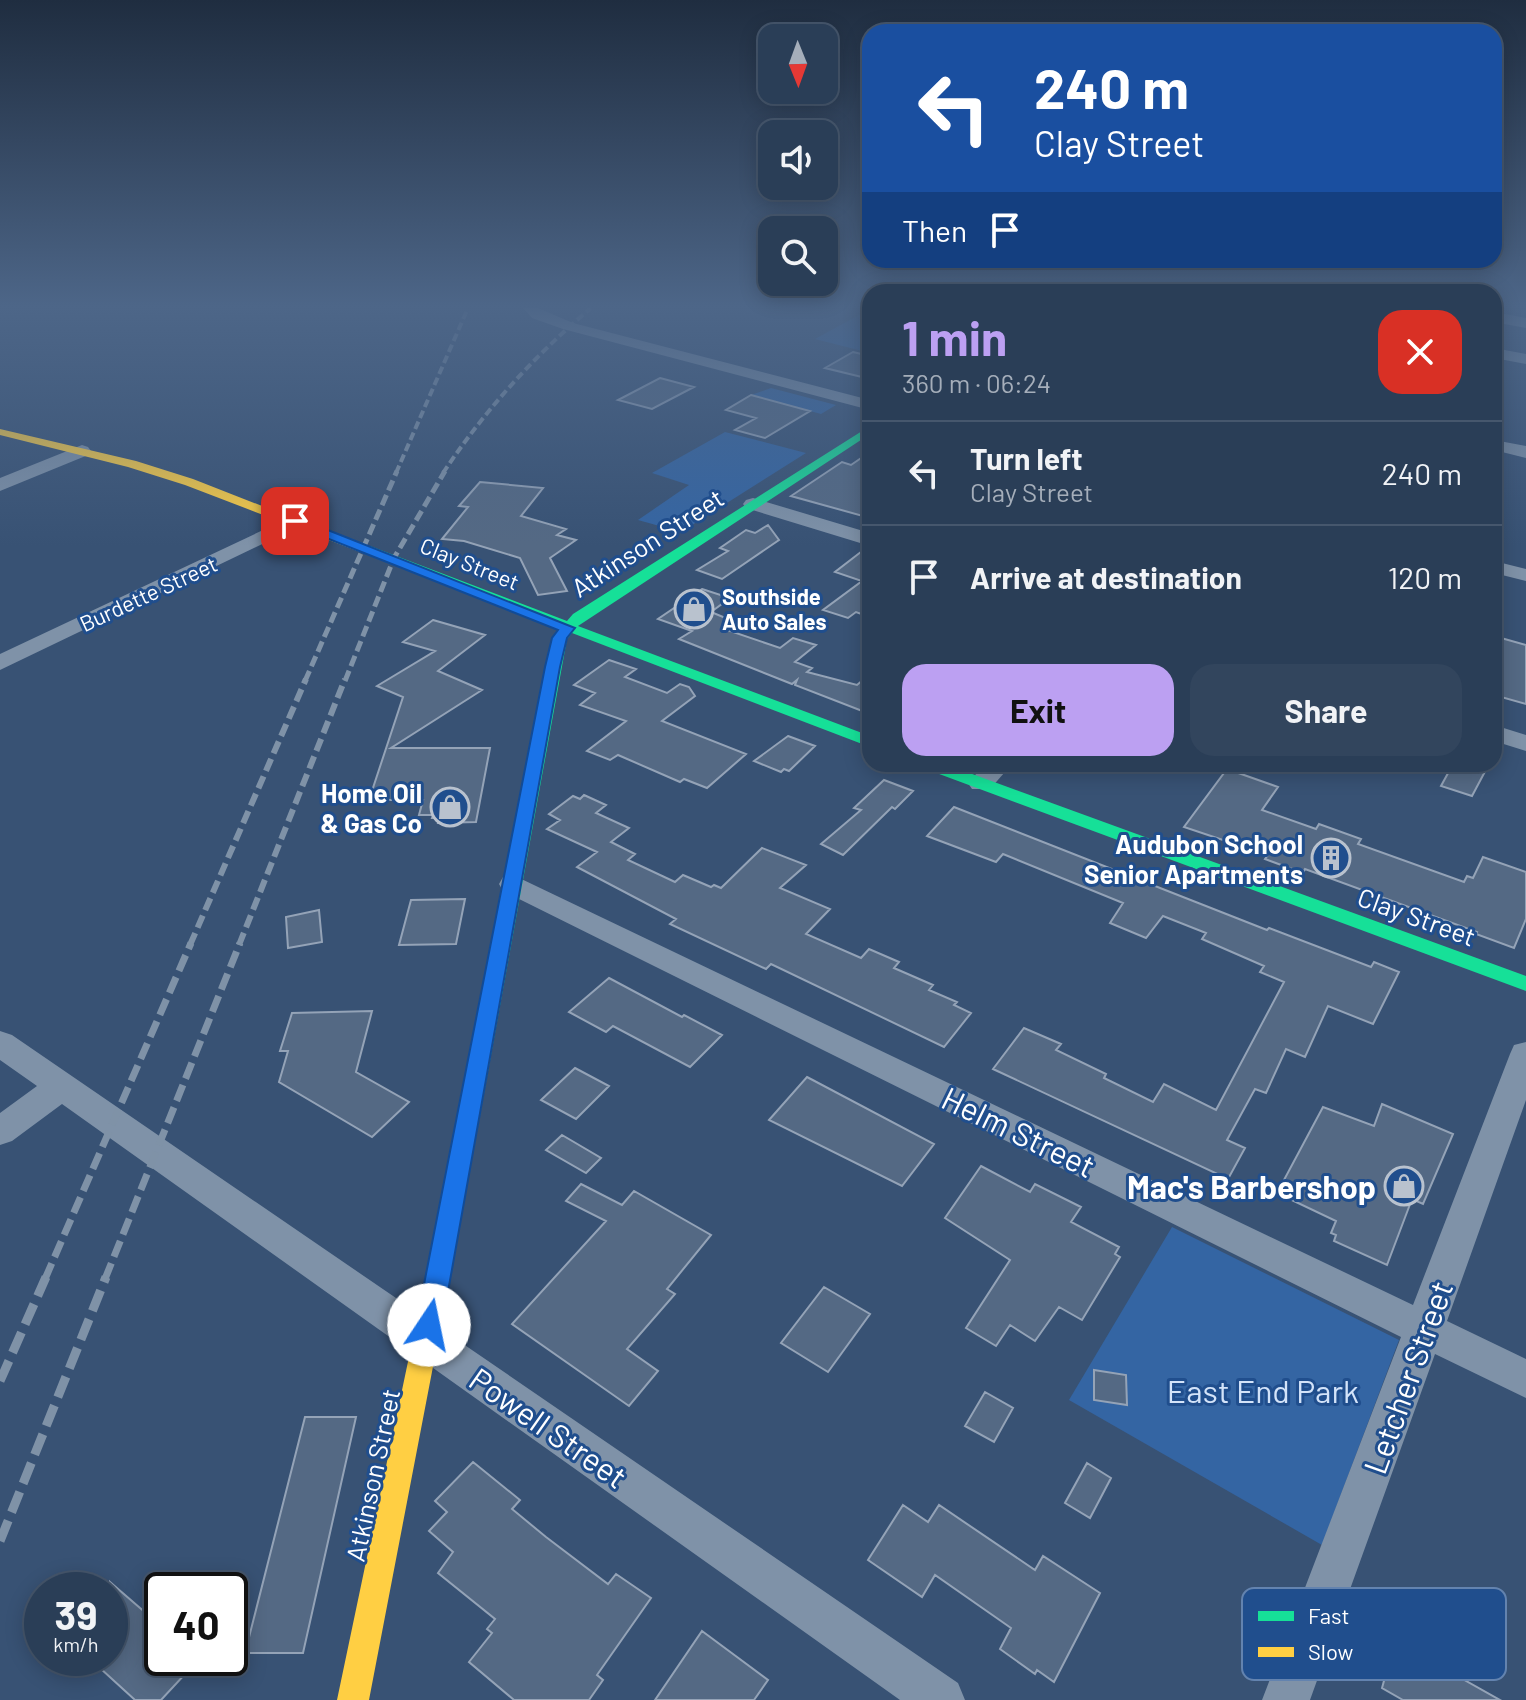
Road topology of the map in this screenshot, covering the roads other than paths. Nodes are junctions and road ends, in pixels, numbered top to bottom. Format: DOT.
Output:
graph roads {
  1 [pos="802,387"];
  2 [pos="862,403"];
  3 [pos="0,432"];
  4 [pos="862,434"];
  5 [pos="1502,447"];
  6 [pos="82,451"];
  7 [pos="1526,452"];
  8 [pos="0,485"];
  9 [pos="753,504"];
  10 [pos="295,521"];
  11 [pos="862,538"];
  12 [pos="1502,569"];
  13 [pos="1526,575"];
  14 [pos="567,628"];
  15 [pos="0,663"];
  16 [pos="1502,736"];
  17 [pos="862,739"];
  18 [pos="1526,743"];
  19 [pos="990,774"];
  20 [pos="513,884"];
  21 [pos="1526,984"];
  22 [pos="0,1043"];
  23 [pos="1526,1054"];
  24 [pos="62,1086"];
  25 [pos="0,1131"];
  26 [pos="1425,1329"];
  27 [pos="426,1342"];
  28 [pos="1526,1379"];
  29 [pos="1328,1588"];
  30 [pos="1293,1680"];
  31 [pos="353,1700"];
  32 [pos="941,1700"];
  33 [pos="1286,1700"];
  1 -- 2 [label="street"];
  3 -- 6 [label="street, Clay Street"];
  4 -- 9 [label="street, Atkinson Street"];
  5 -- 7 [label="street"];
  6 -- 8 [label="street"];
  6 -- 10 [label="street, Clay Street"];
  9 -- 11 [label="street"];
  9 -- 14 [label="street, Atkinson Street"];
  10 -- 14 [label="street, Clay Street"];
  10 -- 15 [label="street, Burdette Street"];
  12 -- 13 [label="street"];
  14 -- 17 [label="street, Clay Street"];
  14 -- 20 [label="street, Atkinson Street"];
  16 -- 18 [label="street"];
  19 -- 21 [label="street, Clay Street"];
  20 -- 26 [label="street, Helm Street"];
  20 -- 27 [label="street, Atkinson Street"];
  22 -- 24 [label="street, Powell Street"];
  23 -- 26 [label="street, Letcher Street"];
  24 -- 25 [label="street"];
  24 -- 27 [label="street, Powell Street"];
  26 -- 28 [label="street, Helm Street"];
  26 -- 29 [label="street, Letcher Street"];
  27 -- 31 [label="street, Atkinson Street"];
  27 -- 32 [label="street, Powell Street"];
  30 -- 33 [label="street, Letcher Street"];
}
